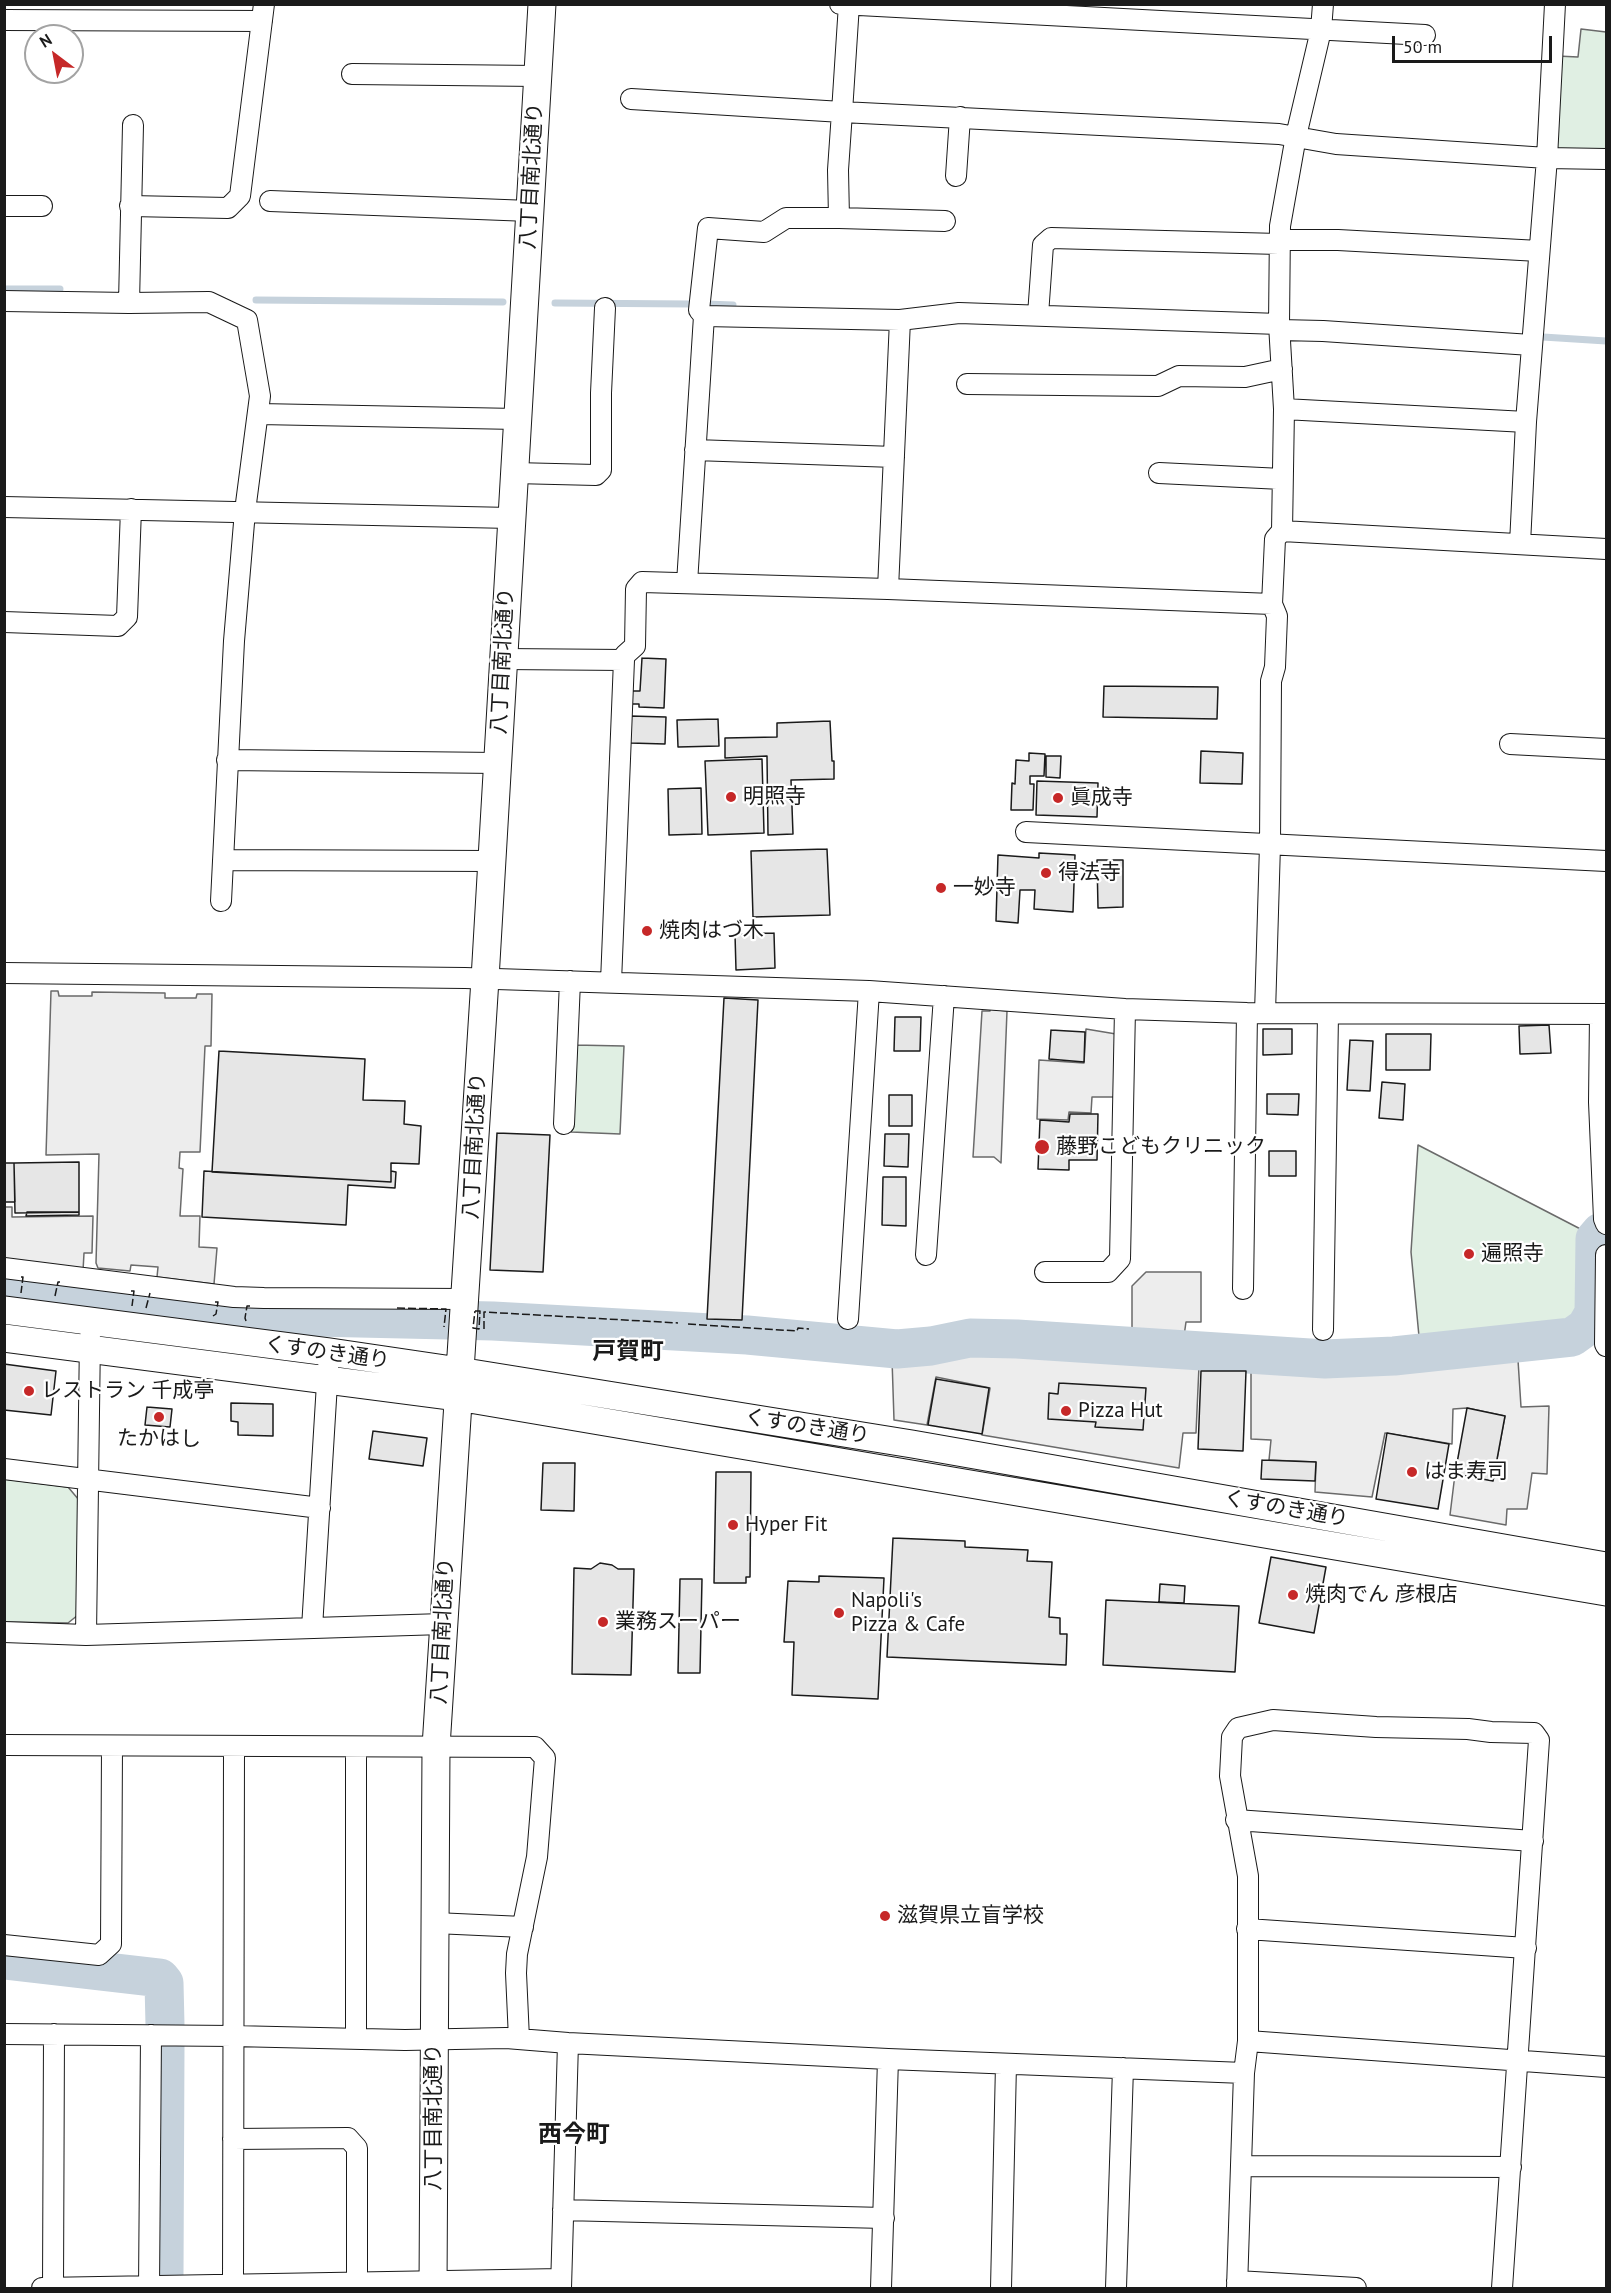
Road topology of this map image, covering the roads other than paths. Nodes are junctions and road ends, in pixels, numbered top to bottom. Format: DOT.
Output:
graph roads {
  1 [pos="542,4"];
  2 [pos="840,4"];
  3 [pos="1323,4"];
  4 [pos="1555,4"];
  5 [pos="849,5"];
  6 [pos="263,13"];
  7 [pos="4,20"];
  8 [pos="1321,30"];
  9 [pos="1425,35"];
  10 [pos="352,74"];
  11 [pos="538,76"];
  12 [pos="631,99"];
  13 [pos="842,112"];
  14 [pos="960,117"];
  15 [pos="133,125"];
  16 [pos="1296,136"];
  17 [pos="1547,158"];
  18 [pos="1606,159"];
  19 [pos="956,176"];
  20 [pos="270,201"];
  21 [pos="4,206"];
  22 [pos="42,206"];
  23 [pos="130,206"];
  24 [pos="530,211"];
  25 [pos="839,218"];
  26 [pos="945,220"];
  27 [pos="1279,242"];
  28 [pos="1539,251"];
  29 [pos="4,301"];
  30 [pos="129,303"];
  31 [pos="605,308"];
  32 [pos="1038,315"];
  33 [pos="704,316"];
  34 [pos="900,320"];
  35 [pos="1280,327"];
  36 [pos="1532,345"];
  37 [pos="1282,369"];
  38 [pos="967,384"];
  39 [pos="1284,409"];
  40 [pos="259,414"];
  41 [pos="517,419"];
  42 [pos="1526,422"];
  43 [pos="695,450"];
  44 [pos="894,457"];
  45 [pos="514,473"];
  46 [pos="1159,474"];
  47 [pos="1282,479"];
  48 [pos="4,507"];
  49 [pos="131,509"];
  50 [pos="245,511"];
  51 [pos="511,518"];
  52 [pos="1282,531"];
  53 [pos="1520,544"];
  54 [pos="1606,549"];
  55 [pos="687,583"];
  56 [pos="888,589"];
  57 [pos="1272,604"];
  58 [pos="4,622"];
  59 [pos="503,659"];
  60 [pos="624,660"];
  61 [pos="1510,744"];
  62 [pos="1606,749"];
  63 [pos="227,760"];
  64 [pos="497,763"];
  65 [pos="1026,832"];
  66 [pos="1270,845"];
  67 [pos="223,860"];
  68 [pos="492,861"];
  69 [pos="1606,861"];
  70 [pos="221,901"];
  71 [pos="4,973"];
  72 [pos="485,979"];
  73 [pos="570,981"];
  74 [pos="611,982"];
  75 [pos="869,991"];
  76 [pos="944,996"];
  77 [pos="1125,1009"];
  78 [pos="1256,1013"];
  79 [pos="1328,1014"];
  80 [pos="1603,1014"];
  81 [pos="564,1124"];
  82 [pos="1606,1224"];
  83 [pos="1606,1254"];
  84 [pos="926,1255"];
  85 [pos="4,1268"];
  86 [pos="1045,1272"];
  87 [pos="1243,1289"];
  88 [pos="4,1310"];
  89 [pos="464,1312"];
  90 [pos="848,1319"];
  91 [pos="89,1322"];
  92 [pos="1323,1330"];
  93 [pos="4,1338"];
  94 [pos="1606,1346"];
  95 [pos="90,1350"];
  96 [pos="329,1352"];
  97 [pos="328,1381"];
  98 [pos="459,1384"];
  99 [pos="4,1469"];
  100 [pos="88,1479"];
  101 [pos="320,1508"];
  102 [pos="1606,1566"];
  103 [pos="1606,1592"];
  104 [pos="443,1624"];
  105 [pos="312,1628"];
  106 [pos="4,1632"];
  107 [pos="86,1635"];
  108 [pos="4,1745"];
  109 [pos="112,1746"];
  110 [pos="234,1746"];
  111 [pos="357,1747"];
  112 [pos="436,1747"];
  113 [pos="1236,1820"];
  114 [pos="1533,1841"];
  115 [pos="435,1923"];
  116 [pos="523,1927"];
  117 [pos="1247,1929"];
  118 [pos="4,1945"];
  119 [pos="1526,1948"];
  120 [pos="4,2034"];
  121 [pos="54,2034"];
  122 [pos="151,2035"];
  123 [pos="233,2036"];
  124 [pos="356,2038"];
  125 [pos="434,2038"];
  126 [pos="519,2039"];
  127 [pos="1248,2041"];
  128 [pos="568,2043"];
  129 [pos="888,2059"];
  130 [pos="1518,2061"];
  131 [pos="1006,2064"];
  132 [pos="1606,2067"];
  133 [pos="1123,2068"];
  134 [pos="1244,2073"];
  135 [pos="233,2139"];
  136 [pos="1241,2166"];
  137 [pos="1511,2167"];
  138 [pos="563,2210"];
  139 [pos="884,2218"];
  140 [pos="357,2283"];
  141 [pos="561,2284"];
  142 [pos="233,2285"];
  143 [pos="1237,2285"];
  144 [pos="433,2286"];
  145 [pos="53,2288"];
  146 [pos="150,2288"];
  147 [pos="42,2289"];
  148 [pos="881,2289"];
  149 [pos="1001,2289"];
  150 [pos="1116,2289"];
  151 [pos="1356,2289"];
  152 [pos="1502,2289"];
  1 -- 11 [label="main road, 八丁目南北通り"];
  2 -- 5 [label="street"];
  3 -- 8 [label="street"];
  4 -- 17 [label="street"];
  5 -- 8 [label="street"];
  5 -- 13 [label="street"];
  6 -- 7 [label="street"];
  6 -- 23 [label="street"];
  8 -- 9 [label="street"];
  8 -- 16 [label="street"];
  10 -- 11 [label="street"];
  11 -- 24 [label="main road, 八丁目南北通り"];
  12 -- 13 [label="street"];
  13 -- 14 [label="street"];
  13 -- 25 [label="street"];
  14 -- 16 [label="street"];
  14 -- 19 [label="street"];
  15 -- 23 [label="street"];
  16 -- 17 [label="street"];
  16 -- 27 [label="street"];
  17 -- 18 [label="street"];
  17 -- 28 [label="street"];
  20 -- 24 [label="street"];
  21 -- 22 [label="street"];
  23 -- 30 [label="street"];
  24 -- 41 [label="main road, 八丁目南北通り"];
  25 -- 26 [label="street"];
  25 -- 33 [label="street"];
  27 -- 28 [label="street"];
  27 -- 32 [label="street"];
  27 -- 35 [label="street"];
  28 -- 36 [label="street"];
  29 -- 30 [label="street"];
  30 -- 40 [label="street"];
  31 -- 45 [label="street"];
  32 -- 34 [label="street"];
  32 -- 35 [label="street"];
  33 -- 34 [label="street"];
  33 -- 43 [label="street"];
  34 -- 44 [label="street"];
  35 -- 36 [label="street"];
  35 -- 37 [label="street"];
  36 -- 42 [label="street"];
  37 -- 38 [label="street"];
  37 -- 39 [label="street"];
  39 -- 42 [label="street"];
  39 -- 47 [label="street"];
  40 -- 41 [label="street"];
  40 -- 50 [label="street"];
  41 -- 45 [label="main road, 八丁目南北通り"];
  42 -- 53 [label="street"];
  43 -- 44 [label="street"];
  43 -- 55 [label="street"];
  44 -- 56 [label="street"];
  45 -- 51 [label="main road, 八丁目南北通り"];
  46 -- 47 [label="street"];
  47 -- 52 [label="street"];
  48 -- 49 [label="street"];
  49 -- 50 [label="street"];
  49 -- 58 [label="street"];
  50 -- 51 [label="street"];
  50 -- 63 [label="street"];
  51 -- 59 [label="main road, 八丁目南北通り"];
  52 -- 53 [label="street"];
  52 -- 57 [label="street"];
  53 -- 54 [label="street"];
  55 -- 56 [label="street"];
  55 -- 60 [label="street"];
  56 -- 57 [label="street"];
  57 -- 66 [label="street"];
  59 -- 60 [label="street"];
  59 -- 64 [label="main road, 八丁目南北通り"];
  60 -- 74 [label="street"];
  61 -- 62 [label="street"];
  63 -- 64 [label="street"];
  63 -- 67 [label="street"];
  64 -- 68 [label="main road, 八丁目南北通り"];
  65 -- 66 [label="street"];
  66 -- 69 [label="street"];
  66 -- 78 [label="street"];
  67 -- 68 [label="street"];
  67 -- 70 [label="street"];
  68 -- 72 [label="main road, 八丁目南北通り"];
  71 -- 72 [label="street"];
  72 -- 73 [label="street"];
  72 -- 89 [label="main road, 八丁目南北通り"];
  73 -- 74 [label="street"];
  73 -- 81 [label="street"];
  74 -- 75 [label="street"];
  75 -- 76 [label="street"];
  75 -- 90 [label="street"];
  76 -- 77 [label="street"];
  76 -- 84 [label="street"];
  77 -- 78 [label="street"];
  77 -- 86 [label="street"];
  78 -- 79 [label="street"];
  78 -- 87 [label="street"];
  79 -- 80 [label="street"];
  79 -- 92 [label="street"];
  80 -- 82 [label="street"];
  83 -- 94 [label="street"];
  85 -- 89 [label="street"];
  88 -- 91 [label="main road, くすのき通り"];
  89 -- 98 [label="main road, 八丁目南北通り"];
  91 -- 95 [label="street"];
  91 -- 96 [label="main road, くすのき通り"];
  93 -- 95 [label="main road, くすのき通り"];
  95 -- 97 [label="main road, くすのき通り"];
  95 -- 100 [label="street"];
  96 -- 97 [label="street"];
  96 -- 98 [label="main road, くすのき通り"];
  97 -- 98 [label="main road, くすのき通り"];
  97 -- 101 [label="street"];
  98 -- 102 [label="main road, くすのき通り"];
  98 -- 103 [label="main road, くすのき通り"];
  98 -- 104 [label="main road, 八丁目南北通り"];
  99 -- 100 [label="street"];
  100 -- 101 [label="street"];
  100 -- 107 [label="street"];
  101 -- 105 [label="street"];
  104 -- 105 [label="street"];
  104 -- 112 [label="main road, 八丁目南北通り"];
  105 -- 107 [label="street"];
  106 -- 107 [label="street"];
  108 -- 109 [label="street"];
  109 -- 110 [label="street"];
  109 -- 118 [label="street"];
  110 -- 111 [label="street"];
  110 -- 123 [label="street"];
  111 -- 112 [label="street"];
  111 -- 124 [label="street"];
  112 -- 115 [label="main road, 八丁目南北通り"];
  112 -- 116 [label="street"];
  113 -- 114 [label="street"];
  113 -- 114 [label="street"];
  113 -- 117 [label="street"];
  114 -- 119 [label="street"];
  115 -- 116 [label="street"];
  115 -- 125 [label="main road, 八丁目南北通り"];
  116 -- 126 [label="street"];
  117 -- 119 [label="street"];
  117 -- 127 [label="street"];
  119 -- 130 [label="street"];
  120 -- 121 [label="street"];
  121 -- 122 [label="street"];
  121 -- 145 [label="street"];
  122 -- 123 [label="street"];
  122 -- 146 [label="street"];
  123 -- 124 [label="street"];
  123 -- 135 [label="street"];
  124 -- 125 [label="street"];
  125 -- 126 [label="street"];
  125 -- 144 [label="main road, 八丁目南北通り"];
  126 -- 128 [label="street"];
  127 -- 130 [label="street"];
  127 -- 134 [label="street"];
  128 -- 129 [label="street"];
  128 -- 138 [label="street"];
  129 -- 131 [label="street"];
  129 -- 139 [label="street"];
  130 -- 132 [label="street"];
  130 -- 137 [label="street"];
  131 -- 133 [label="street"];
  131 -- 149 [label="street"];
  133 -- 134 [label="street"];
  133 -- 150 [label="street"];
  134 -- 136 [label="street"];
  135 -- 140 [label="street"];
  135 -- 142 [label="street"];
  136 -- 137 [label="street"];
  136 -- 143 [label="street"];
  137 -- 152 [label="street"];
  138 -- 139 [label="street"];
  138 -- 141 [label="street"];
  139 -- 148 [label="street"];
  140 -- 142 [label="street"];
  140 -- 144 [label="street"];
  141 -- 144 [label="street"];
  142 -- 146 [label="street"];
  143 -- 151 [label="street"];
  145 -- 146 [label="street"];
  145 -- 147 [label="street"];
}
